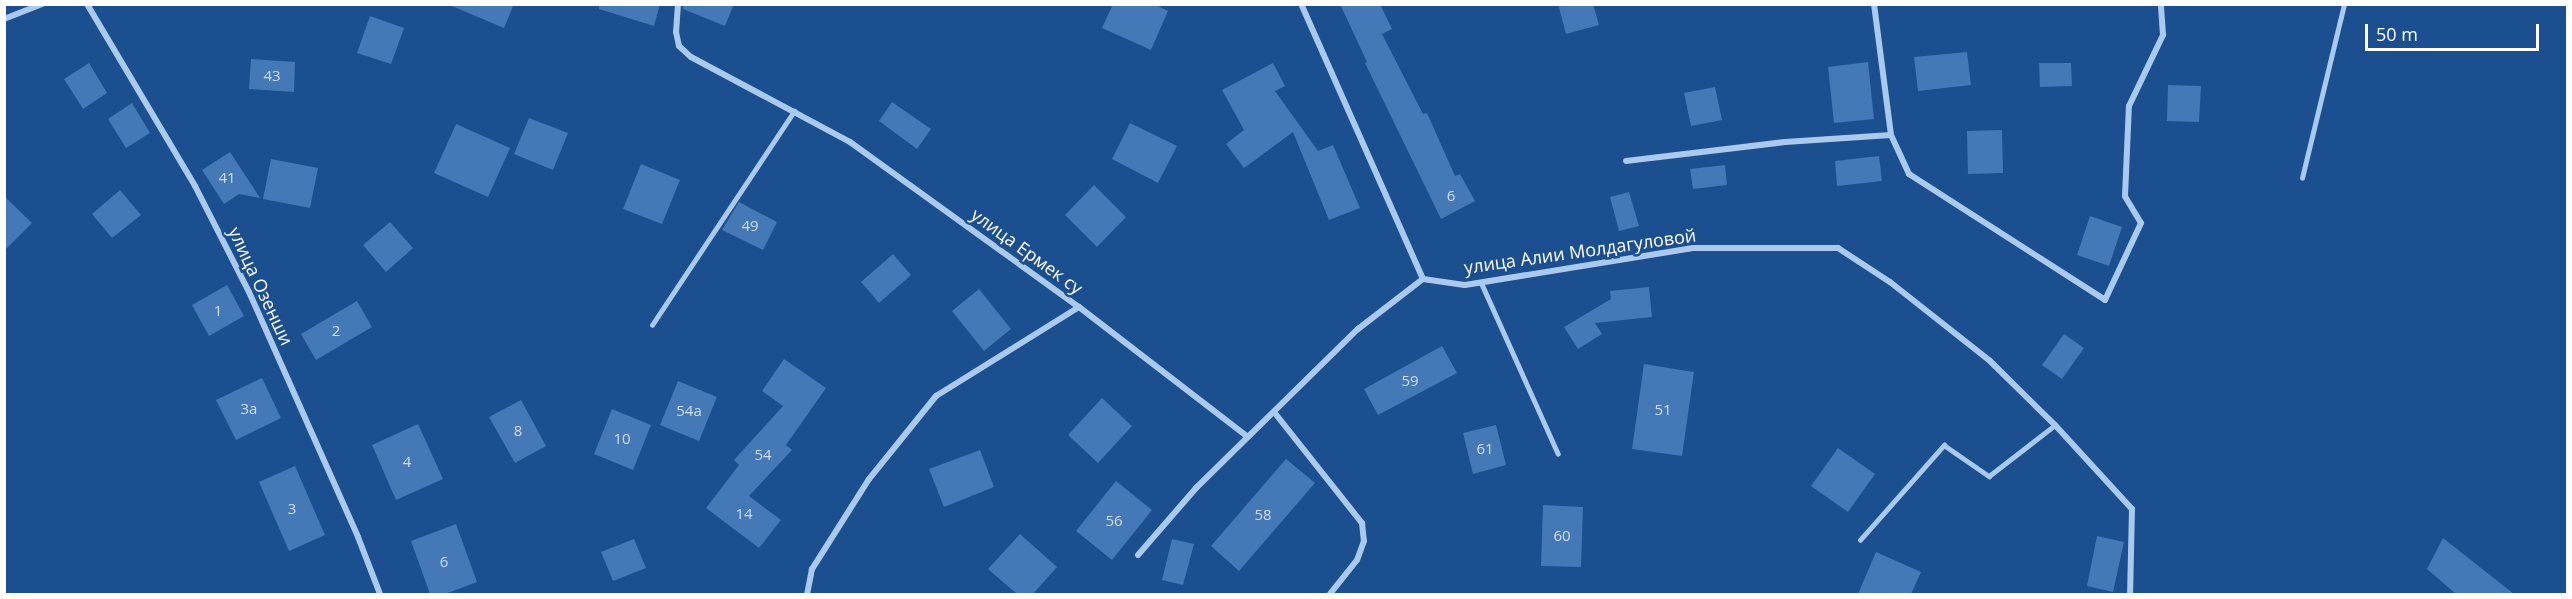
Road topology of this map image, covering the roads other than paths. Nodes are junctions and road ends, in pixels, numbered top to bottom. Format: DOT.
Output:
graph roads {
  1 [pos="42,4"];
  2 [pos="87,4"];
  3 [pos="678,4"];
  4 [pos="1301,4"];
  5 [pos="1874,4"];
  6 [pos="2161,4"];
  7 [pos="2344,4"];
  8 [pos="4,19"];
  9 [pos="794,111"];
  10 [pos="1891,135"];
  11 [pos="1626,161"];
  12 [pos="2302,178"];
  13 [pos="1423,279"];
  14 [pos="1480,282"];
  15 [pos="1079,307"];
  16 [pos="652,325"];
  17 [pos="1274,412"];
  18 [pos="2055,425"];
  19 [pos="1248,437"];
  20 [pos="1558,453"];
  21 [pos="1860,540"];
  22 [pos="1138,555"];
  23 [pos="380,594"];
  24 [pos="807,594"];
  25 [pos="1330,594"];
  26 [pos="2130,594"];
  1 -- 8 [label="street"];
  2 -- 23 [label="street, улица Озенши"];
  3 -- 9 [label="street, улица Ермек су"];
  4 -- 13 [label="street"];
  5 -- 10 [label="street"];
  6 -- 10 [label="street"];
  7 -- 12 [label="lane"];
  9 -- 15 [label="street, улица Ермек су"];
  9 -- 16 [label="lane"];
  10 -- 11 [label="street"];
  13 -- 14 [label="street, улица Алии Молдагуловой"];
  13 -- 17 [label="street"];
  14 -- 18 [label="street, улица Алии Молдагуловой"];
  14 -- 20 [label="lane"];
  15 -- 19 [label="street"];
  15 -- 24 [label="street, улица Ермек су"];
  17 -- 19 [label="street"];
  17 -- 25 [label="street"];
  18 -- 21 [label="lane"];
  18 -- 26 [label="street, улица Алии Молдагуловой"];
  19 -- 22 [label="street"];
}
